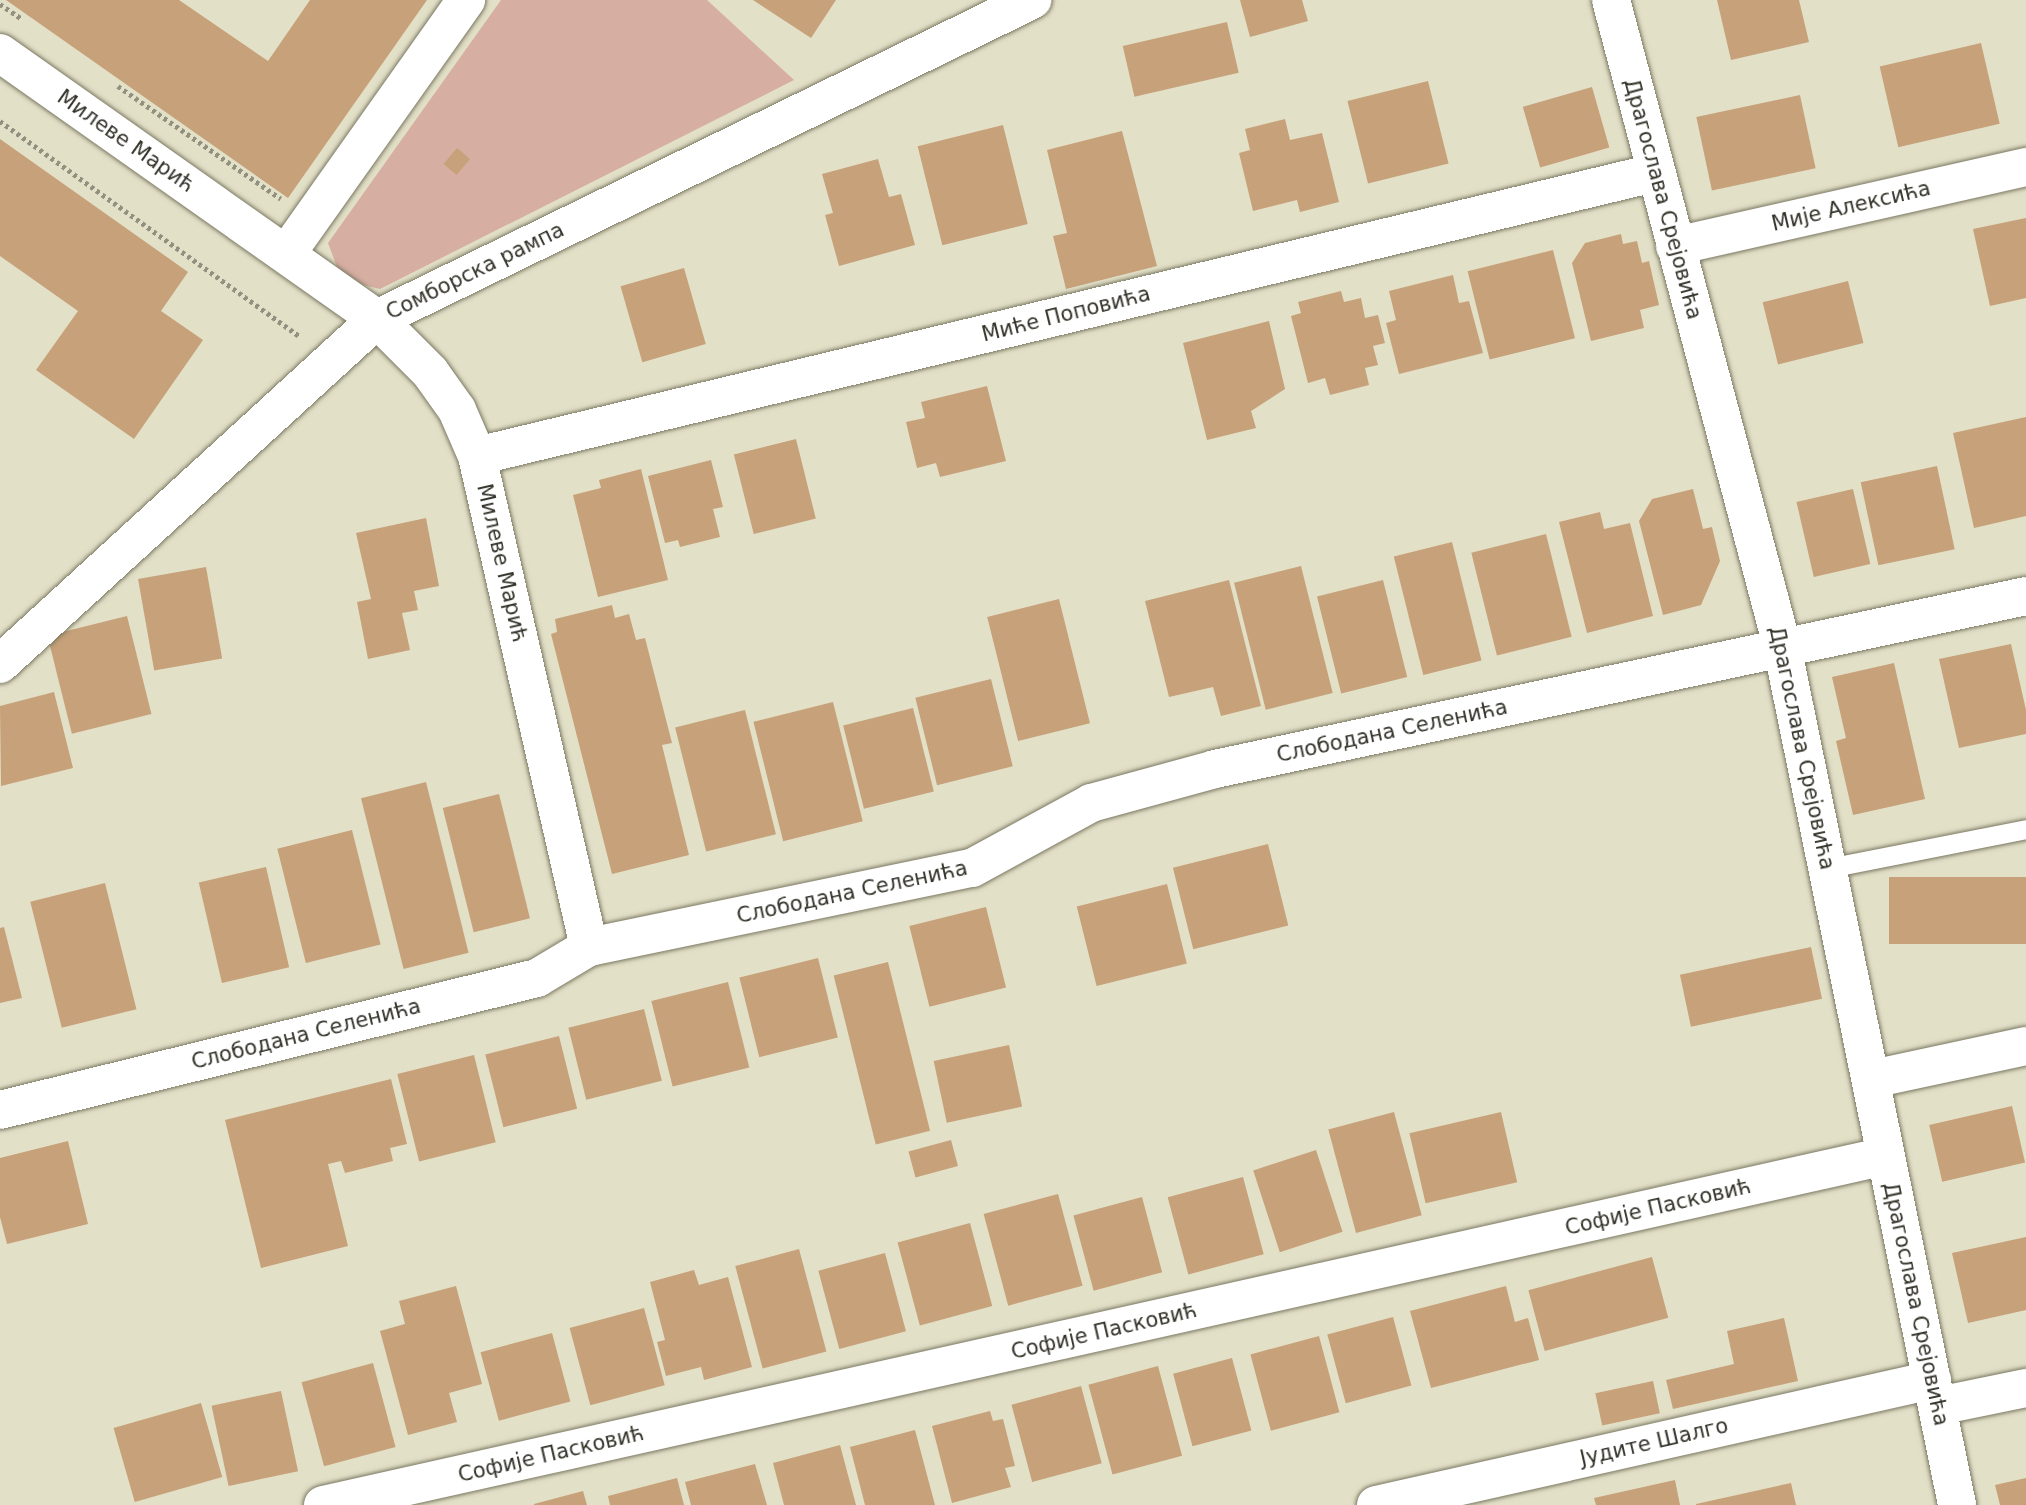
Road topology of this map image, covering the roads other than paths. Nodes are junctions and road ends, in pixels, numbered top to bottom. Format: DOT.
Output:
graph roads {
  1 [pos="466,0"];
  2 [pos="1611,0"];
  3 [pos="1019,2"];
  4 [pos="0,53"];
  5 [pos="2026,167"];
  6 [pos="1654,173"];
  7 [pos="1675,246"];
  8 [pos="287,253"];
  9 [pos="377,319"];
  10 [pos="477,456"];
  11 [pos="2026,596"];
  12 [pos="1782,646"];
  13 [pos="0,664"];
  14 [pos="2026,829"];
  15 [pos="1828,868"];
  16 [pos="589,947"];
  17 [pos="2026,1046"];
  18 [pos="1872,1079"];
  19 [pos="0,1110"];
  20 [pos="1886,1156"];
  21 [pos="2026,1388"];
  22 [pos="1935,1393"];
  23 [pos="323,1505"];
  24 [pos="1376,1505"];
  25 [pos="1957,1505"];
  1 -- 8 [label="street"];
  2 -- 6 [label="street, Драгослава Срејовића"];
  3 -- 9 [label="street, Сомборска рампа"];
  4 -- 8 [label="street, Милеве Марић"];
  5 -- 7 [label="street, Мије Алексића"];
  6 -- 7 [label="street, Драгослава Срејовића"];
  6 -- 10 [label="street, Миће Поповића"];
  7 -- 12 [label="street, Драгослава Срејовића"];
  8 -- 9 [label="street, Милеве Марић"];
  9 -- 10 [label="street, Милеве Марић"];
  9 -- 13 [label="street, Сомборска рампа"];
  10 -- 16 [label="street, Милеве Марић"];
  11 -- 12 [label="street, Слободана Селенића"];
  12 -- 15 [label="street, Драгослава Срејовића"];
  12 -- 16 [label="street, Слободана Селенића"];
  14 -- 15 [label="lane"];
  15 -- 18 [label="street, Драгослава Срејовића"];
  16 -- 19 [label="street, Слободана Селенића"];
  17 -- 18 [label="street"];
  18 -- 20 [label="street, Драгослава Срејовића"];
  20 -- 22 [label="street, Драгослава Срејовића"];
  20 -- 23 [label="street, Софије Пасковић"];
  21 -- 22 [label="street, Јудите Шалго"];
  22 -- 24 [label="street, Јудите Шалго"];
  22 -- 25 [label="street, Драгослава Срејовића"];
}
